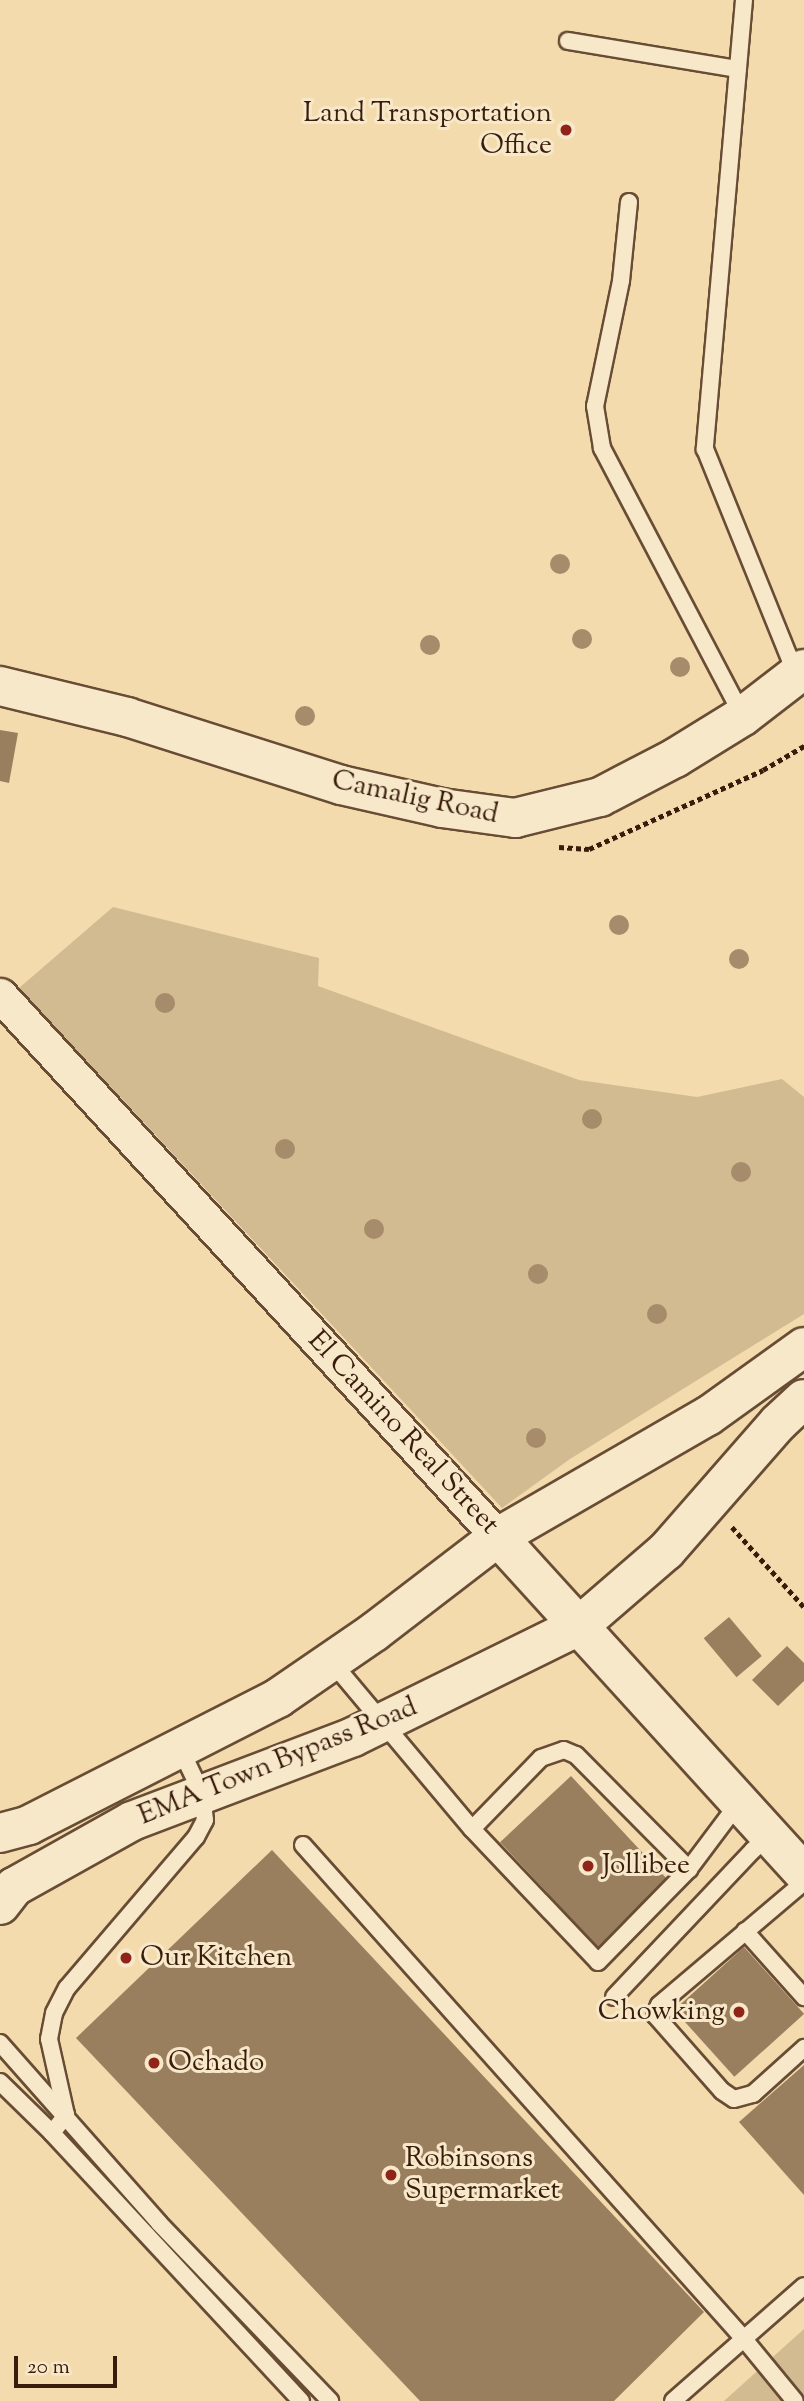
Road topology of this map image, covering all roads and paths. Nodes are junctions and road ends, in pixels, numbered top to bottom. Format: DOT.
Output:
graph roads {
  1 [pos="744,0"];
  2 [pos="568,41"];
  3 [pos="738,69"];
  4 [pos="629,202"];
  5 [pos="800,672"];
  6 [pos="0,686"];
  7 [pos="743,716"];
  8 [pos="0,995"];
  9 [pos="804,1347"];
  10 [pos="804,1399"];
  11 [pos="710,1501"];
  12 [pos="498,1537"];
  13 [pos="804,1607"];
  14 [pos="579,1626"];
  15 [pos="331,1661"];
  16 [pos="382,1724"];
  17 [pos="180,1748"];
  18 [pos="202,1794"];
  19 [pos="740,1801"];
  20 [pos="472,1829"];
  21 [pos="0,1833"];
  22 [pos="771,1835"];
  23 [pos="303,1845"];
  24 [pos="689,1869"];
  25 [pos="804,1874"];
  26 [pos="804,1882"];
  27 [pos="0,1905"];
  28 [pos="745,1931"];
  29 [pos="614,1997"];
  30 [pos="804,1997"];
  31 [pos="0,2043"];
  32 [pos="804,2048"];
  33 [pos="0,2082"];
  34 [pos="66,2115"];
  35 [pos="52,2133"];
  36 [pos="804,2286"];
  37 [pos="744,2339"];
  38 [pos="302,2401"];
  39 [pos="330,2401"];
  40 [pos="673,2401"];
  41 [pos="795,2401"];
  1 -- 3 [label="lane"];
  2 -- 3 [label="lane"];
  3 -- 5 [label="lane"];
  4 -- 7 [label="lane"];
  5 -- 7 [label="street, Camalig Road"];
  6 -- 7 [label="street, Camalig Road"];
  8 -- 12 [label="street, El Camino Real Street"];
  9 -- 12 [label="street, EMA Town Bypass Road"];
  10 -- 11 [label="street, EMA Town Bypass Road"];
  11 -- 13 [label="path"];
  11 -- 14 [label="street, EMA Town Bypass Road"];
  12 -- 14 [label="street, El Camino Real Street"];
  12 -- 15 [label="street, EMA Town Bypass Road"];
  14 -- 16 [label="street, EMA Town Bypass Road"];
  14 -- 19 [label="street, El Camino Real Street"];
  15 -- 16 [label="lane"];
  15 -- 17 [label="street, EMA Town Bypass Road"];
  16 -- 18 [label="street, EMA Town Bypass Road"];
  16 -- 20 [label="lane"];
  17 -- 18 [label="lane"];
  17 -- 21 [label="street, EMA Town Bypass Road"];
  18 -- 27 [label="street, EMA Town Bypass Road"];
  18 -- 34 [label="lane"];
  19 -- 22 [label="street, El Camino Real Street"];
  19 -- 24 [label="lane"];
  20 -- 24 [label="lane"];
  20 -- 24 [label="lane"];
  22 -- 25 [label="street, El Camino Real Street"];
  22 -- 29 [label="lane"];
  23 -- 37 [label="lane"];
  26 -- 28 [label="lane"];
  28 -- 30 [label="lane"];
  28 -- 32 [label="lane"];
  31 -- 34 [label="lane"];
  33 -- 35 [label="lane"];
  34 -- 35 [label="lane"];
  34 -- 39 [label="lane"];
  35 -- 38 [label="lane"];
  36 -- 37 [label="lane"];
  37 -- 40 [label="lane"];
  37 -- 41 [label="lane"];
}
